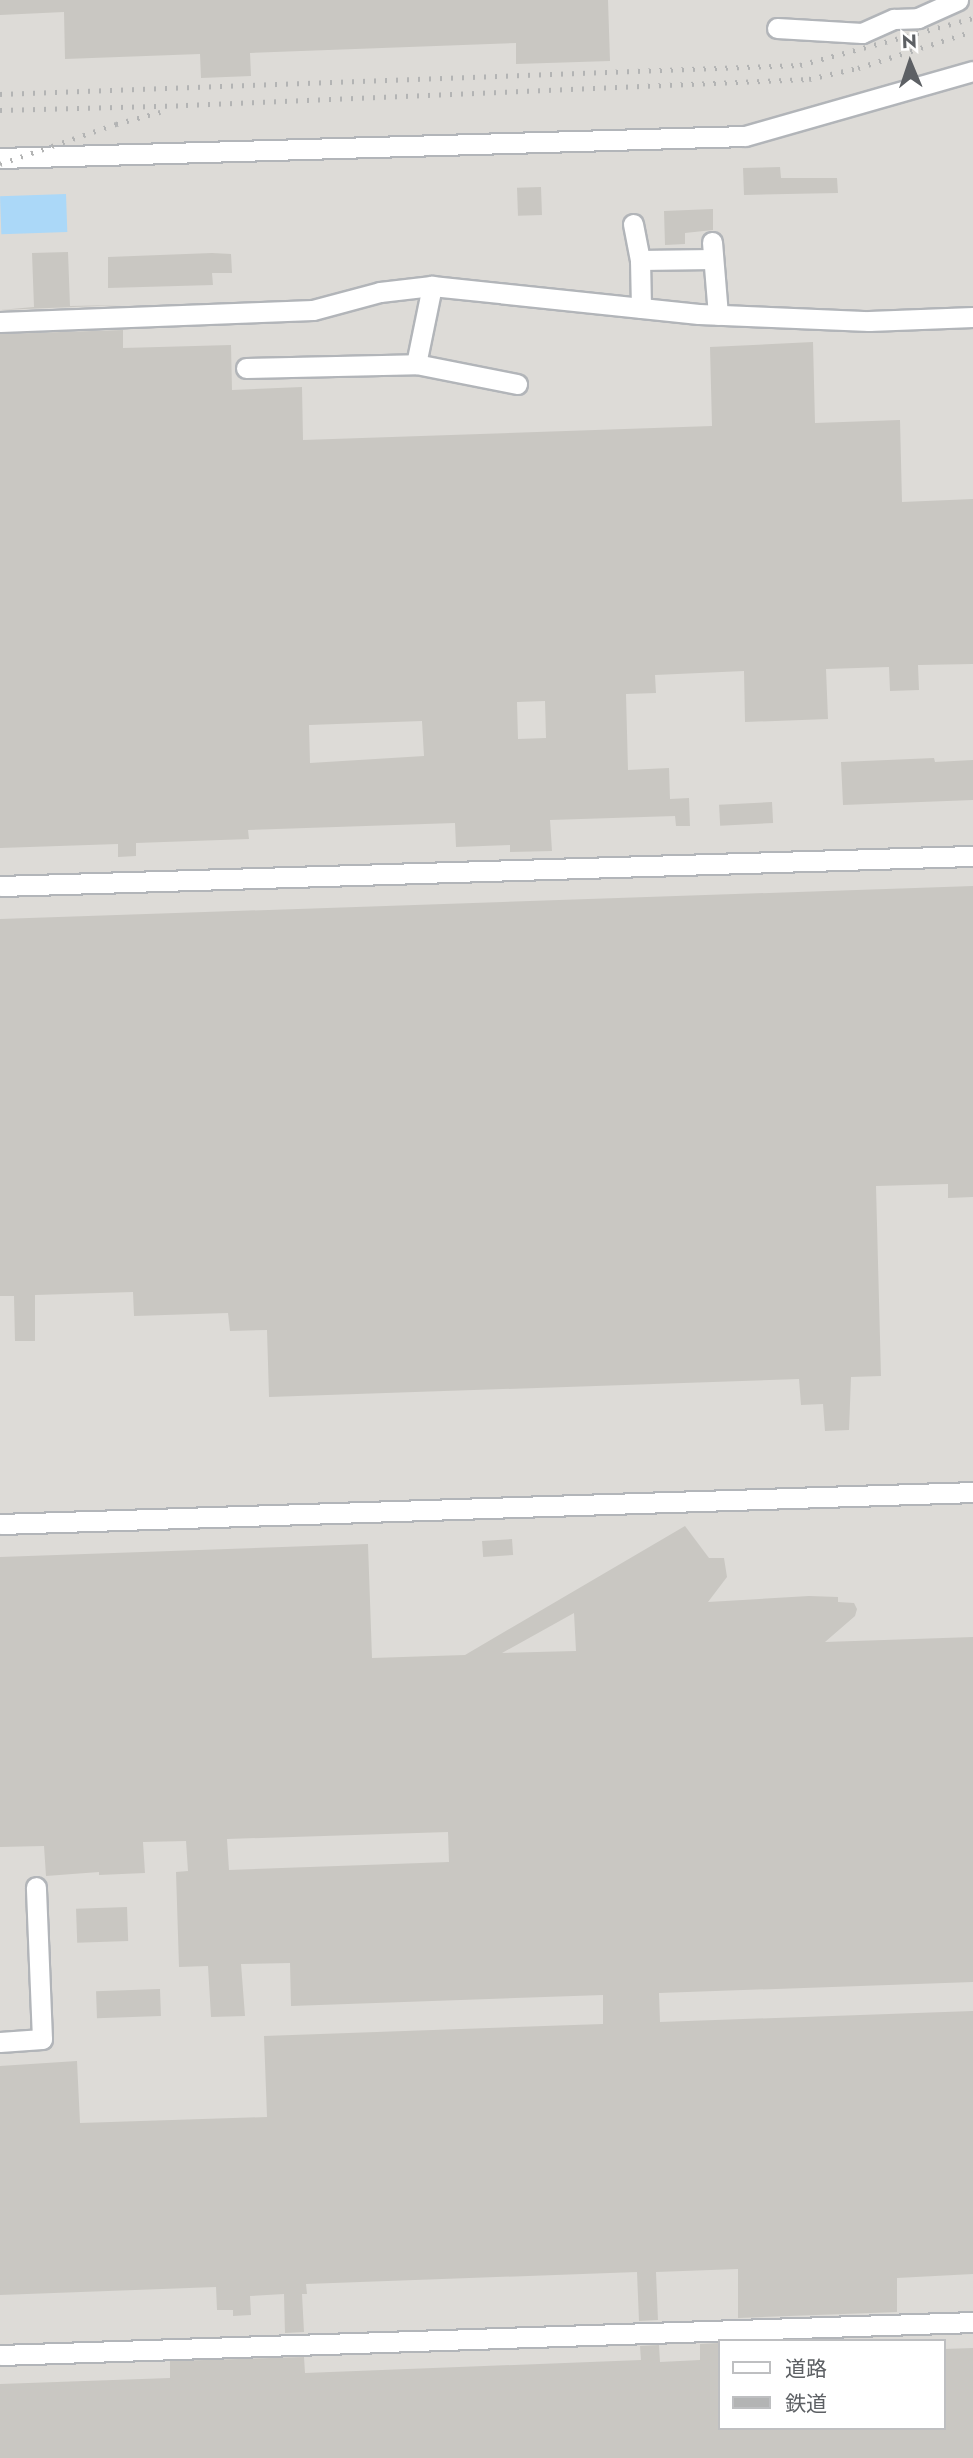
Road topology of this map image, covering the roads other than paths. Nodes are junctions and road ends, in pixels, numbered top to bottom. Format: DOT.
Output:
graph roads {
  1 [pos="958,0"];
  2 [pos="776,28"];
  3 [pos="973,71"];
  4 [pos="0,158"];
  5 [pos="633,224"];
  6 [pos="640,260"];
  7 [pos="432,286"];
  8 [pos="641,308"];
  9 [pos="718,314"];
  10 [pos="973,317"];
  11 [pos="0,322"];
  12 [pos="416,364"];
  13 [pos="246,368"];
  14 [pos="517,384"];
  15 [pos="973,856"];
  16 [pos="0,886"];
  17 [pos="973,1492"];
  18 [pos="0,1524"];
  19 [pos="36,1887"];
  20 [pos="0,2042"];
  21 [pos="973,2322"];
  22 [pos="0,2355"];
  1 -- 2 [label="lane"];
  3 -- 4 [label="lane"];
  5 -- 6 [label="lane"];
  6 -- 8 [label="lane"];
  6 -- 9 [label="lane"];
  7 -- 8 [label="lane"];
  7 -- 11 [label="lane"];
  7 -- 12 [label="lane"];
  8 -- 9 [label="lane"];
  9 -- 10 [label="lane"];
  12 -- 13 [label="lane"];
  12 -- 14 [label="lane"];
  15 -- 16 [label="lane"];
  17 -- 18 [label="lane"];
  19 -- 20 [label="lane"];
  21 -- 22 [label="lane"];
}
